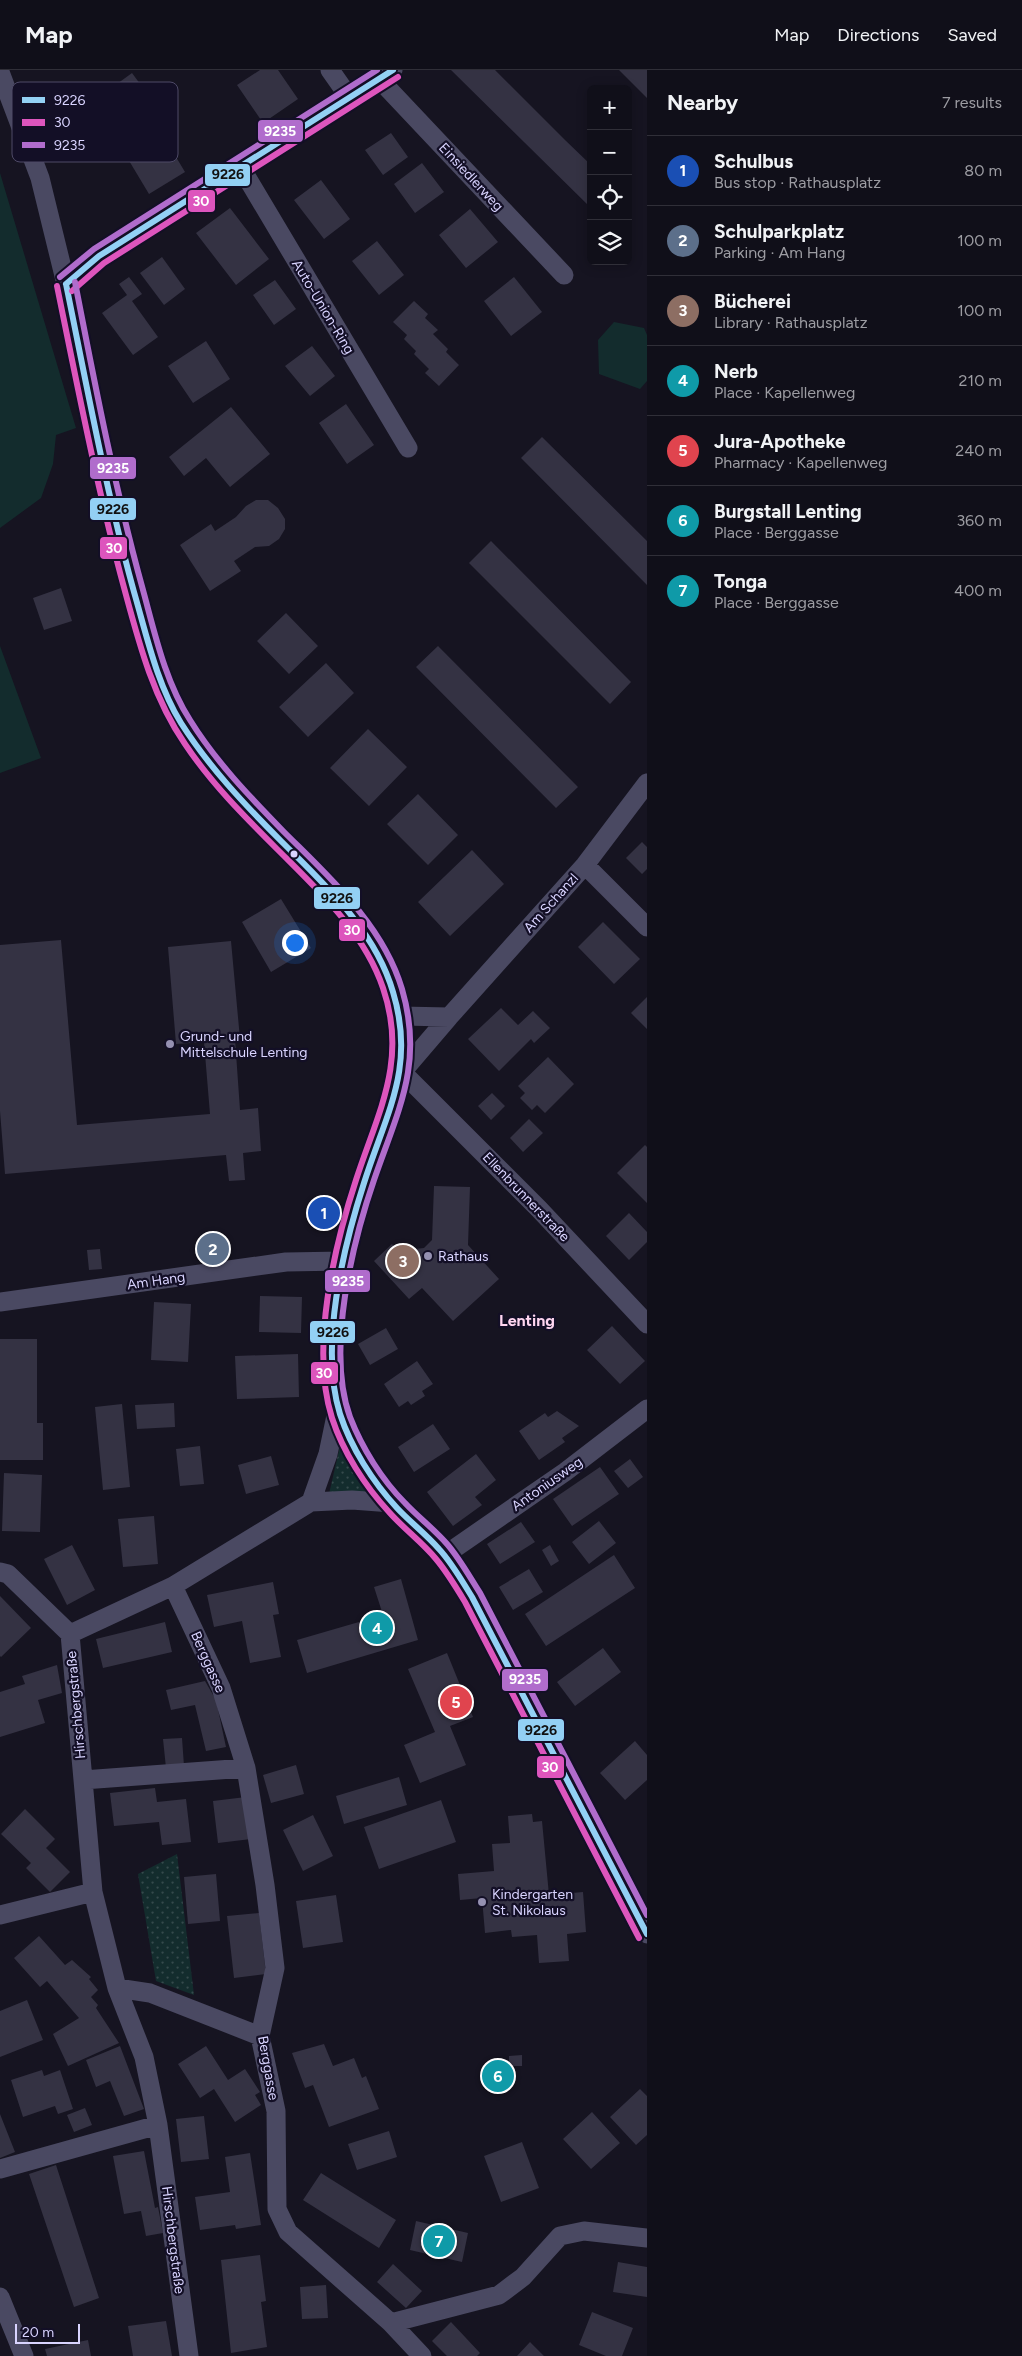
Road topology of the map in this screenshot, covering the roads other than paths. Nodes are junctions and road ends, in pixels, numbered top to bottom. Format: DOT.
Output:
graph roads {
  1 [pos="330,70"];
  2 [pos="0,72"];
  3 [pos="386,74"];
  4 [pos="349,97"];
  5 [pos="12,104"];
  6 [pos="34,162"];
  7 [pos="240,166"];
  8 [pos="564,275"];
  9 [pos="66,284"];
  10 [pos="408,448"];
  11 [pos="647,783"];
  12 [pos="585,865"];
  13 [pos="647,927"];
  14 [pos="402,1016"];
  15 [pos="448,1017"];
  16 [pos="402,1072"];
  17 [pos="343,1261"];
  18 [pos="0,1302"];
  19 [pos="647,1324"];
  20 [pos="338,1406"];
  21 [pos="647,1409"];
  22 [pos="312,1502"];
  23 [pos="392,1503"];
  24 [pos="445,1555"];
  25 [pos="0,1572"];
  26 [pos="173,1586"];
  27 [pos="70,1634"];
  28 [pos="246,1768"];
  29 [pos="83,1780"];
  30 [pos="93,1892"];
  31 [pos="0,1915"];
  32 [pos="647,1934"];
  33 [pos="117,1988"];
  34 [pos="260,2036"];
  35 [pos="158,2124"];
  36 [pos="0,2168"];
  37 [pos="647,2238"];
  38 [pos="0,2297"];
  39 [pos="391,2323"];
  40 [pos="24,2356"];
  41 [pos="189,2356"];
  42 [pos="422,2356"];
  1 -- 4 [label="street"];
  2 -- 5 [label="street"];
  3 -- 4 [label="street"];
  3 -- 8 [label="street, Einsiedlerweg"];
  4 -- 7 [label="street"];
  6 -- 9 [label="street"];
  7 -- 9 [label="street"];
  7 -- 10 [label="street, Auto-Union-Ring"];
  9 -- 14 [label="street"];
  11 -- 12 [label="street, Am Schanzl"];
  12 -- 13 [label="street"];
  12 -- 15 [label="street, Am Schanzl"];
  14 -- 15 [label="street"];
  14 -- 16 [label="street"];
  15 -- 16 [label="street, Am Schanzl"];
  16 -- 17 [label="street"];
  16 -- 19 [label="street, Ellenbrunnerstraße"];
  17 -- 18 [label="street, Am Hang"];
  17 -- 20 [label="street"];
  20 -- 22 [label="street"];
  20 -- 23 [label="street"];
  21 -- 24 [label="street, Antoniusweg"];
  22 -- 23 [label="street, Hirschbergstraße"];
  22 -- 26 [label="street, Hirschbergstraße"];
  23 -- 24 [label="street"];
  24 -- 32 [label="street"];
  25 -- 27 [label="street"];
  26 -- 27 [label="street, Hirschbergstraße"];
  26 -- 28 [label="street, Berggasse"];
  27 -- 29 [label="street, Hirschbergstraße"];
  28 -- 29 [label="street"];
  28 -- 34 [label="street, Berggasse"];
  29 -- 30 [label="street, Hirschbergstraße"];
  30 -- 31 [label="street"];
  30 -- 33 [label="street, Hirschbergstraße"];
  33 -- 34 [label="street"];
  33 -- 35 [label="street, Hirschbergstraße"];
  34 -- 39 [label="street, Berggasse"];
  35 -- 36 [label="street"];
  35 -- 41 [label="street, Hirschbergstraße"];
  37 -- 39 [label="street"];
  38 -- 40 [label="street"];
  39 -- 42 [label="street, Berggasse"];
}
